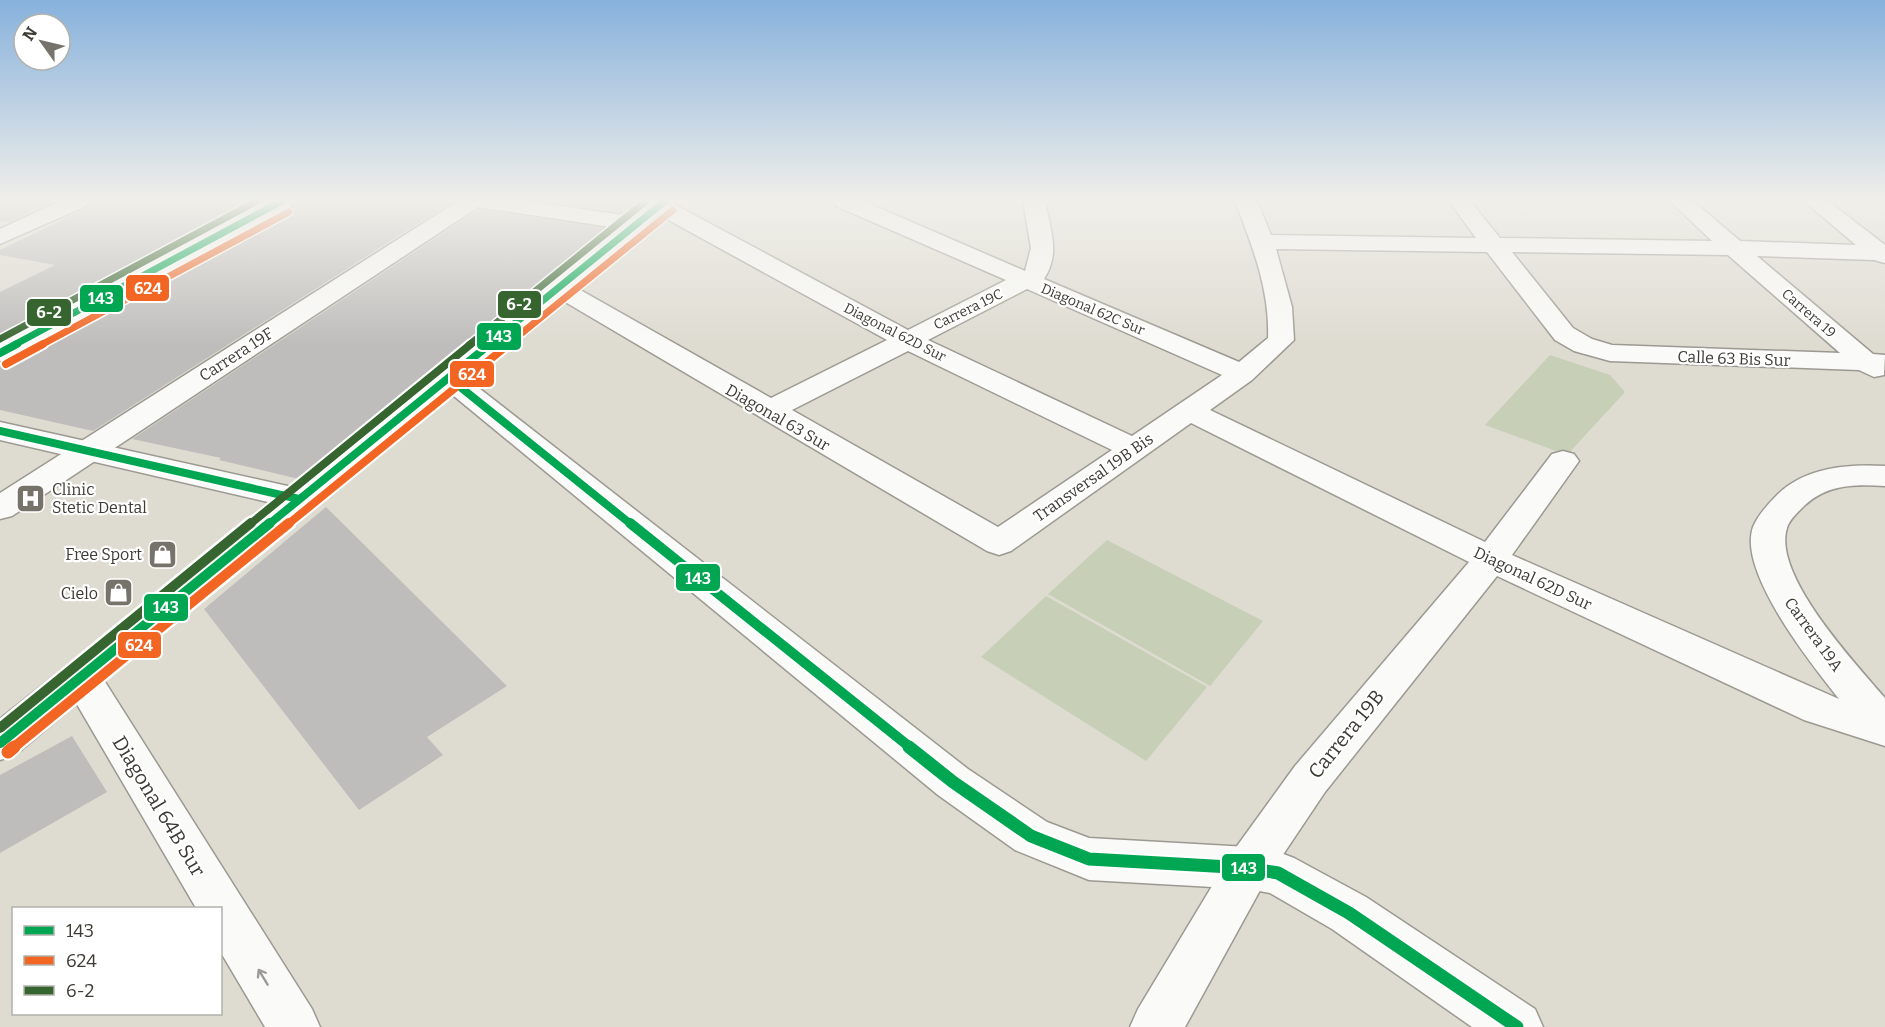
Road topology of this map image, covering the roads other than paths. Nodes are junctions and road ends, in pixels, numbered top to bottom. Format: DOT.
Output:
graph roads {
  1 [pos="194,249"];
  2 [pos="399,249"];
  3 [pos="607,249"];
  4 [pos="743,249"];
  5 [pos="955,249"];
  6 [pos="1045,249"];
  7 [pos="1264,249"];
  8 [pos="1495,249"];
  9 [pos="1735,249"];
  10 [pos="1757,249"];
  11 [pos="1883,254"];
  12 [pos="1027,280"];
  13 [pos="559,288"];
  14 [pos="907,340"];
  15 [pos="0,353"];
  16 [pos="1879,368"];
  17 [pos="1242,374"];
  18 [pos="449,378"];
  19 [pos="1187,410"];
  20 [pos="768,411"];
  21 [pos="0,431"];
  22 [pos="1134,449"];
  23 [pos="86,452"];
  24 [pos="1563,461"];
  25 [pos="1885,476"];
  26 [pos="299,500"];
  27 [pos="0,508"];
  28 [pos="999,543"];
  29 [pos="1491,559"];
  30 [pos="81,677"];
  31 [pos="1872,694"];
  32 [pos="1885,728"];
  33 [pos="0,743"];
  34 [pos="1248,868"];
  35 [pos="221,907"];
  36 [pos="222,909"];
  37 [pos="294,1027"];
  38 [pos="1156,1027"];
  39 [pos="1517,1027"];
  1 -- 15 [label="street"];
  2 -- 23 [label="street, Carrera 19F"];
  3 -- 13 [label="street"];
  4 -- 14 [label="street, Diagonal 62D Sur"];
  5 -- 12 [label="street, Diagonal 62C Sur"];
  6 -- 12 [label="street, Carrera 19C"];
  7 -- 17 [label="street, Transversal 19B Bis"];
  8 -- 16 [label="street, Calle 63 Bis Sur"];
  9 -- 16 [label="street, Carrera 19"];
  10 -- 11 [label="street"];
  12 -- 14 [label="street, Carrera 19C"];
  12 -- 17 [label="street, Diagonal 62C Sur"];
  13 -- 18 [label="street"];
  13 -- 20 [label="street, Diagonal 63 Sur"];
  14 -- 20 [label="street, Carrera 19C"];
  14 -- 22 [label="street, Diagonal 62D Sur"];
  17 -- 19 [label="street, Transversal 19B Bis"];
  18 -- 26 [label="street"];
  18 -- 34 [label="street"];
  19 -- 22 [label="street, Transversal 19B Bis"];
  19 -- 29 [label="street, Diagonal 62D Sur"];
  20 -- 28 [label="street, Diagonal 63 Sur"];
  21 -- 23 [label="street"];
  22 -- 28 [label="street, Transversal 19B Bis"];
  23 -- 26 [label="street"];
  23 -- 27 [label="street, Carrera 19F"];
  24 -- 29 [label="street, Carrera 19B"];
  25 -- 31 [label="street, Carrera 19A"];
  26 -- 30 [label="street"];
  29 -- 32 [label="street, Diagonal 62D Sur"];
  29 -- 34 [label="street, Carrera 19B"];
  30 -- 33 [label="street"];
  35 -- 30 [label="street, Diagonal 64B Sur, one-way"];
  31 -- 32 [label="street, Carrera 19A"];
  34 -- 38 [label="street, Carrera 19B"];
  34 -- 39 [label="street"];
  37 -- 36 [label="street, Diagonal 64B Sur, one-way"];
}
